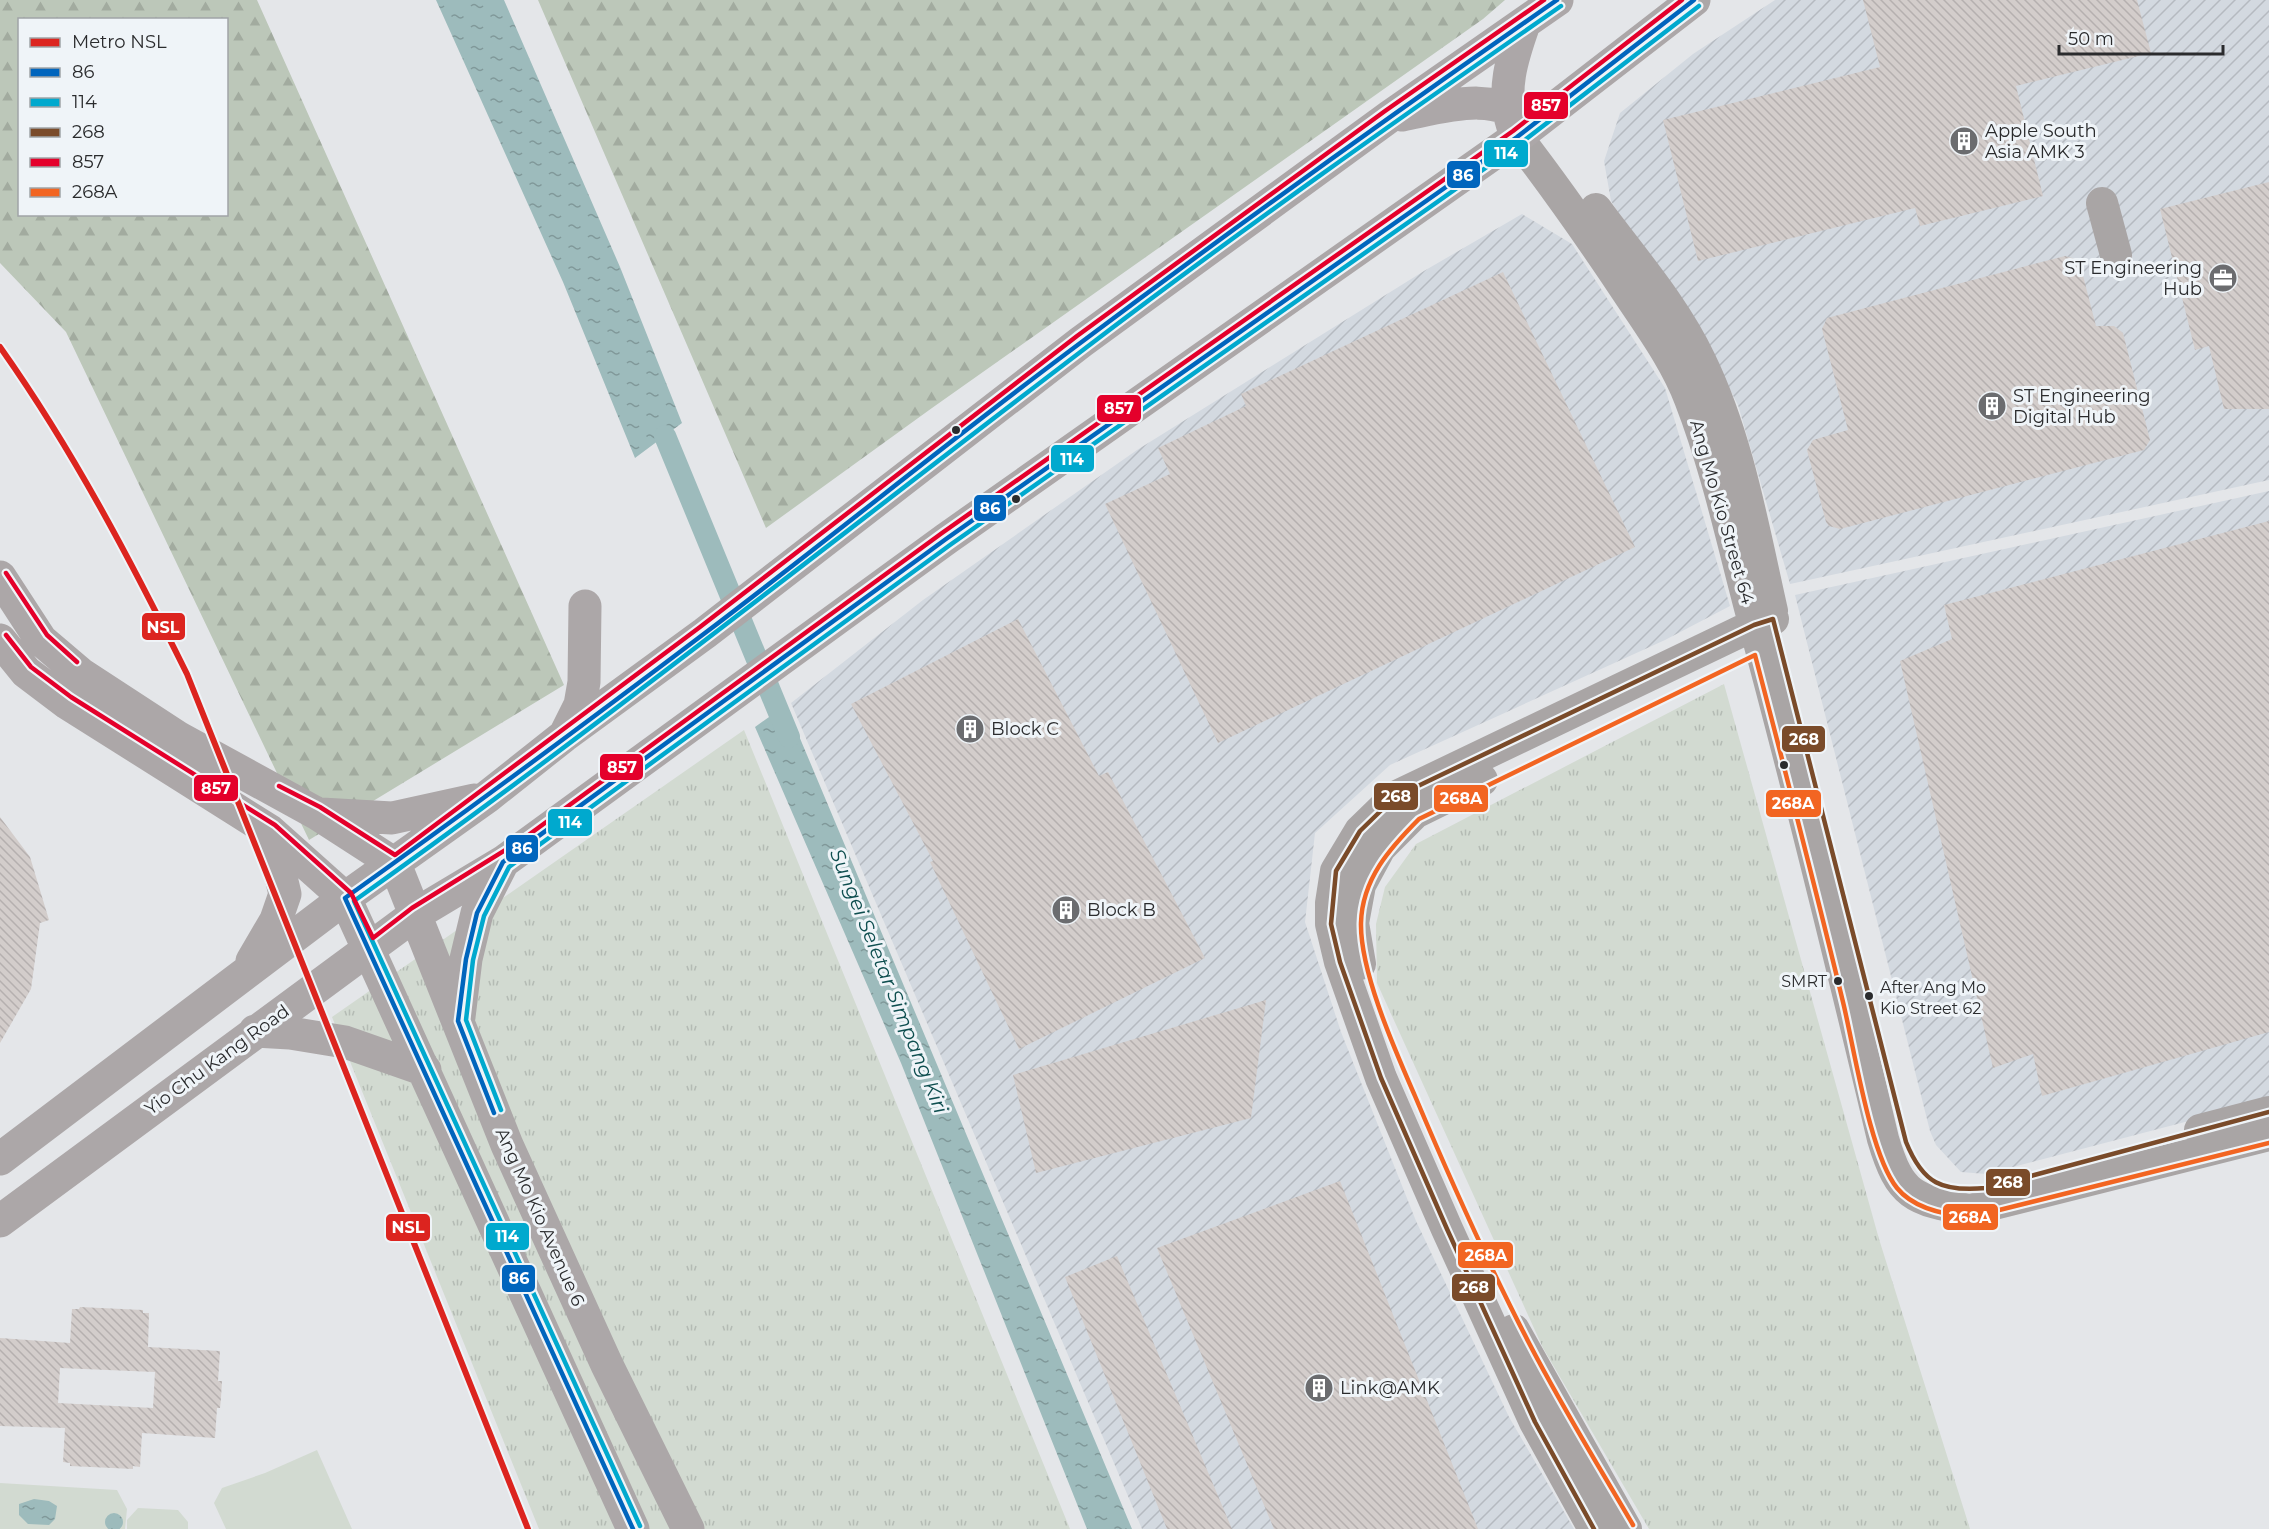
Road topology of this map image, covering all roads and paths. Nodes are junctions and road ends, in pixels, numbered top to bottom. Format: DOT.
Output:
graph roads {
  1 [pos="1557,0"];
  2 [pos="1694,0"];
  3 [pos="1524,24"];
  4 [pos="1389,117"];
  5 [pos="1519,122"];
  6 [pos="2102,203"];
  7 [pos="2116,255"];
  8 [pos="0,577"];
  9 [pos="585,606"];
  10 [pos="1766,632"];
  11 [pos="0,640"];
  12 [pos="564,736"];
  13 [pos="487,797"];
  14 [pos="316,813"];
  15 [pos="270,831"];
  16 [pos="503,862"];
  17 [pos="395,864"];
  18 [pos="345,898"];
  19 [pos="416,914"];
  20 [pos="370,949"];
  21 [pos="243,975"];
  22 [pos="458,1021"];
  23 [pos="255,1031"];
  24 [pos="425,1070"];
  25 [pos="2269,1112"];
  26 [pos="2269,1135"];
  27 [pos="0,1159"];
  28 [pos="0,1221"];
  29 [pos="633,1529"];
  30 [pos="688,1529"];
  31 [pos="1594,1529"];
  32 [pos="1626,1529"];
  1 -- 3 [label="main road"];
  2 -- 5 [label="main road, Yio Chu Kang Road"];
  3 -- 4 [label="main road"];
  3 -- 5 [label="main road"];
  4 -- 5 [label="main road"];
  4 -- 12 [label="main road"];
  5 -- 10 [label="street, Ang Mo Kio Street 64"];
  5 -- 16 [label="main road, Yio Chu Kang Road"];
  6 -- 7 [label="street"];
  8 -- 14 [label="main road"];
  9 -- 12 [label="main road"];
  10 -- 25 [label="street, Ang Mo Kio Street 64"];
  10 -- 26 [label="street, Ang Mo Kio Street 64"];
  10 -- 31 [label="street"];
  10 -- 32 [label="street"];
  11 -- 15 [label="main road"];
  12 -- 13 [label="main road"];
  13 -- 14 [label="main road"];
  13 -- 17 [label="main road"];
  14 -- 17 [label="main road"];
  15 -- 18 [label="main road"];
  15 -- 21 [label="main road"];
  16 -- 19 [label="main road, Yio Chu Kang Road"];
  16 -- 22 [label="main road"];
  17 -- 18 [label="main road"];
  17 -- 19 [label="main road, Ang Mo Kio Avenue 6"];
  18 -- 20 [label="main road"];
  18 -- 21 [label="main road"];
  19 -- 20 [label="main road, Yio Chu Kang Road"];
  19 -- 22 [label="main road, Ang Mo Kio Avenue 6"];
  20 -- 23 [label="main road, Yio Chu Kang Road"];
  20 -- 24 [label="main road"];
  21 -- 27 [label="main road"];
  22 -- 30 [label="main road, Ang Mo Kio Avenue 6"];
  23 -- 24 [label="main road"];
  23 -- 28 [label="main road, Yio Chu Kang Road"];
  24 -- 29 [label="main road"];
}
